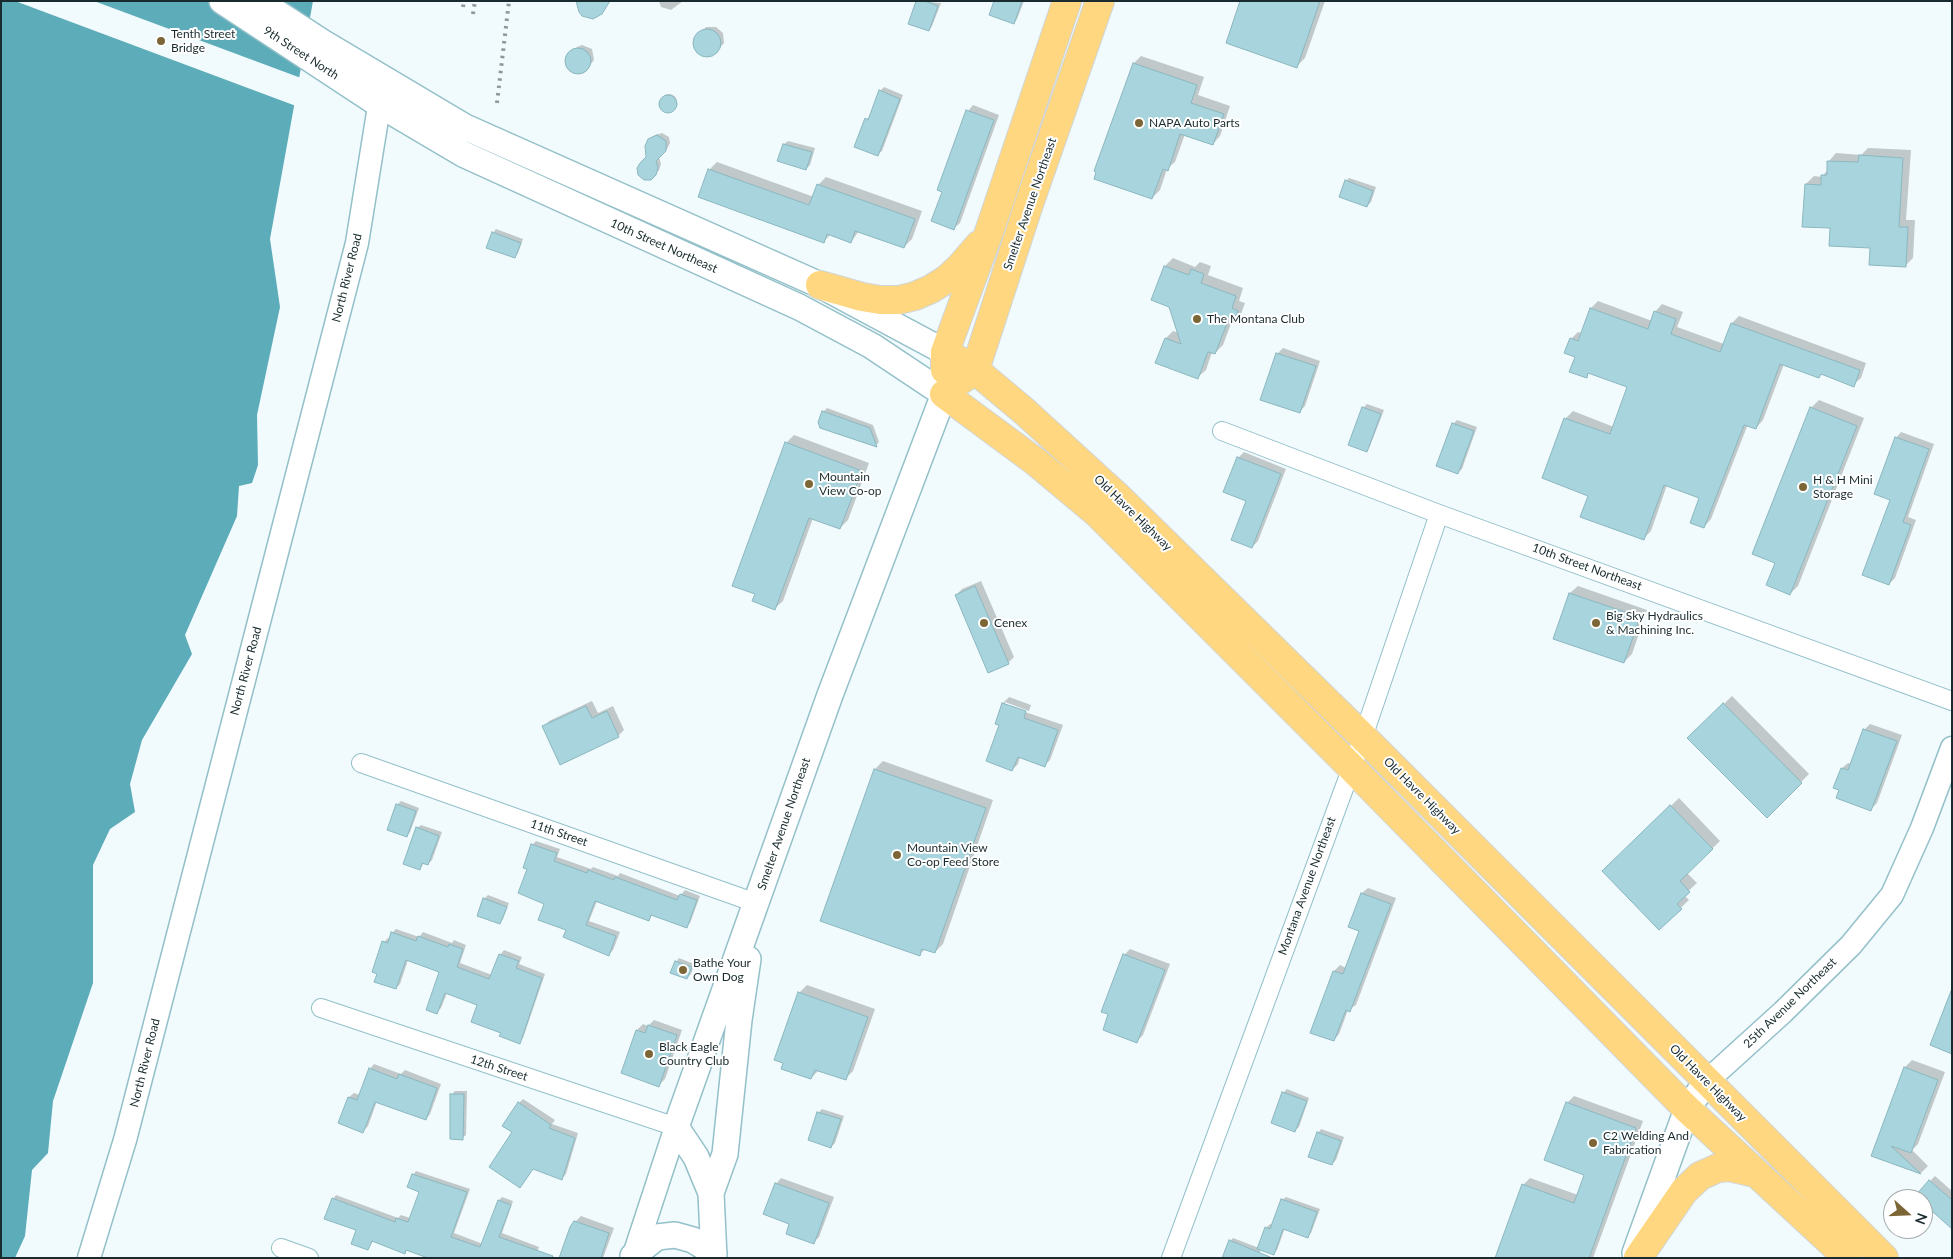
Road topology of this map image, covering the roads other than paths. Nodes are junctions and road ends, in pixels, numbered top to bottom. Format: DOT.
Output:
graph roads {
  1 [pos="222,1"];
  2 [pos="260,1"];
  3 [pos="1067,1"];
  4 [pos="1100,1"];
  5 [pos="383,79"];
  6 [pos="380,105"];
  7 [pos="990,232"];
  8 [pos="820,285"];
  9 [pos="945,352"];
  10 [pos="975,370"];
  11 [pos="944,394"];
  12 [pos="1222,432"];
  13 [pos="1439,514"];
  14 [pos="1952,701"];
  15 [pos="1363,737"];
  16 [pos="1952,748"];
  17 [pos="362,763"];
  18 [pos="1351,767"];
  19 [pos="756,902"];
  20 [pos="321,1008"];
  21 [pos="1706,1081"];
  22 [pos="1687,1110"];
  23 [pos="676,1127"];
  24 [pos="1756,1173"];
  25 [pos="710,1193"];
  26 [pos="281,1248"];
  27 [pos="714,1255"];
  28 [pos="633,1257"];
  29 [pos="89,1258"];
  30 [pos="309,1258"];
  31 [pos="1171,1258"];
  32 [pos="1633,1258"];
  33 [pos="1638,1258"];
  34 [pos="1848,1258"];
  35 [pos="1884,1258"];
  1 -- 6 [label="main road, 9th Street North"];
  2 -- 5 [label="main road, 9th Street North"];
  3 -- 7 [label="highway, Smelter Avenue Northeast"];
  4 -- 10 [label="highway, Smelter Avenue Northeast"];
  5 -- 6 [label="street, North River Road"];
  5 -- 8 [label="main road"];
  6 -- 11 [label="main road, 10th Street Northeast"];
  6 -- 29 [label="street, North River Road"];
  7 -- 8 [label="highway"];
  7 -- 9 [label="highway, Smelter Avenue Northeast"];
  8 -- 9 [label="main road"];
  9 -- 10 [label="highway, Old Havre Highway"];
  9 -- 11 [label="highway, Smelter Avenue Northeast"];
  10 -- 11 [label="highway"];
  10 -- 15 [label="highway, Old Havre Highway"];
  11 -- 18 [label="highway, Old Havre Highway"];
  11 -- 19 [label="main road, Smelter Avenue Northeast"];
  12 -- 13 [label="street, 10th Street Northeast"];
  13 -- 14 [label="street, 10th Street Northeast"];
  13 -- 15 [label="street, Montana Avenue Northeast"];
  15 -- 18 [label="street, Montana Avenue Northeast"];
  15 -- 21 [label="highway, Old Havre Highway"];
  16 -- 21 [label="street, 25th Avenue Northeast"];
  17 -- 19 [label="street, 11th Street"];
  18 -- 22 [label="highway, Old Havre Highway"];
  18 -- 31 [label="street, Montana Avenue Northeast"];
  19 -- 23 [label="main road, Smelter Avenue Northeast"];
  19 -- 25 [label="main road"];
  20 -- 23 [label="street, 12th Street"];
  21 -- 22 [label="main road, 25th Avenue Northeast"];
  21 -- 35 [label="highway, Old Havre Highway"];
  22 -- 24 [label="highway, Old Havre Highway"];
  22 -- 32 [label="main road, 25th Avenue Northeast"];
  23 -- 25 [label="main road"];
  23 -- 28 [label="street, Smelter Avenue Northeast"];
  24 -- 33 [label="highway"];
  24 -- 34 [label="highway, Old Havre Highway"];
  25 -- 27 [label="main road"];
  26 -- 30 [label="street"];
  27 -- 28 [label="main road"];
}
